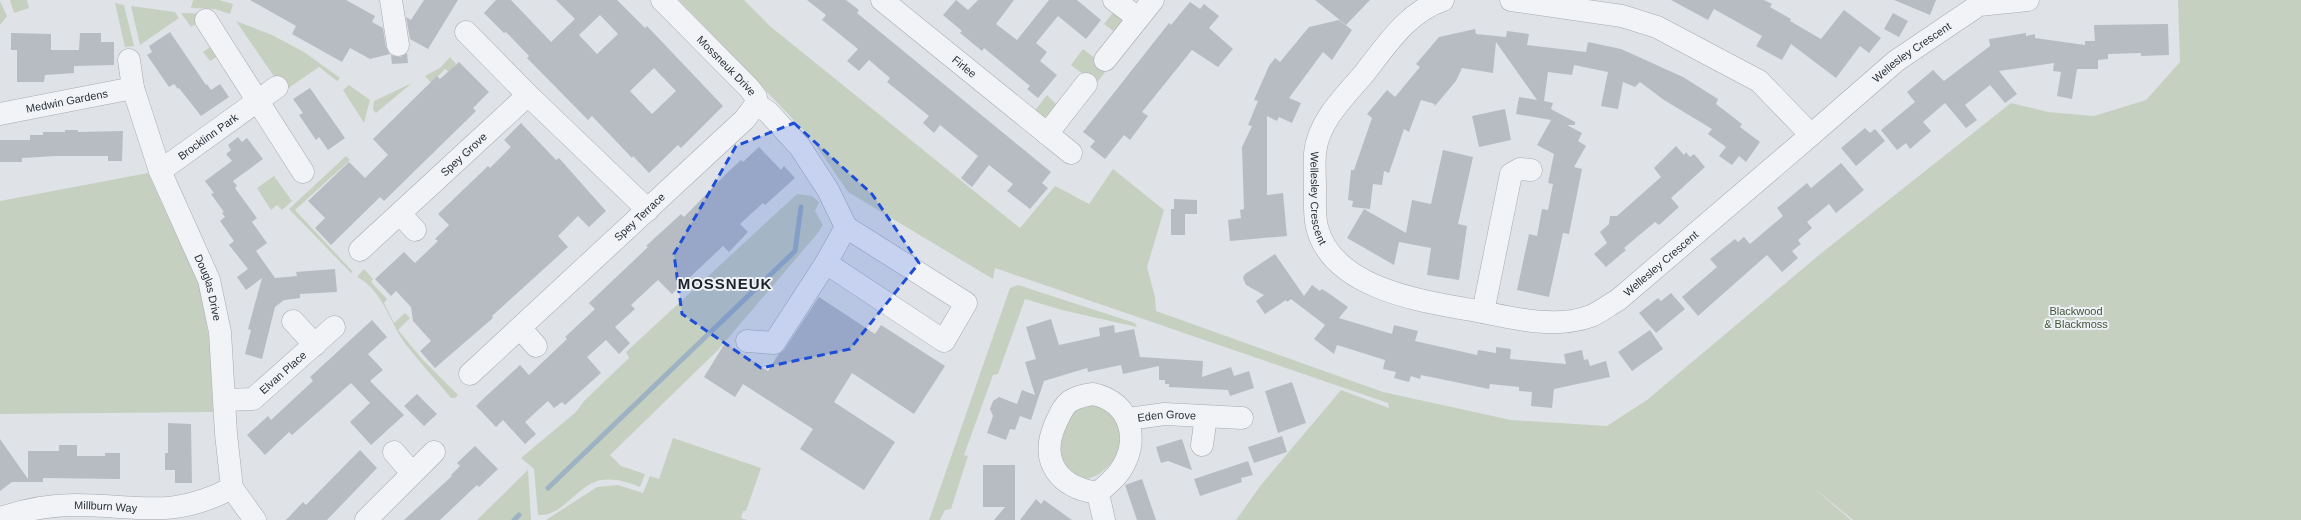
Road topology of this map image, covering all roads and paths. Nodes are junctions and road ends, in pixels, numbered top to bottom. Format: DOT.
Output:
graph roads {
  1 [pos="391,0"];
  2 [pos="662,0"];
  3 [pos="882,0"];
  4 [pos="1114,0"];
  5 [pos="1153,0"];
  6 [pos="1443,0"];
  7 [pos="1511,0"];
  8 [pos="2028,0"];
  9 [pos="1978,3"];
  10 [pos="1138,18"];
  11 [pos="206,20"];
  12 [pos="466,32"];
  13 [pos="398,45"];
  14 [pos="129,60"];
  15 [pos="1105,60"];
  16 [pos="1086,84"];
  17 [pos="277,87"];
  18 [pos="133,88"];
  19 [pos="528,95"];
  20 [pos="256,101"];
  21 [pos="756,104"];
  22 [pos="0,114"];
  23 [pos="1047,134"];
  24 [pos="1812,135"];
  25 [pos="1071,153"];
  26 [pos="1531,170"];
  27 [pos="160,171"];
  28 [pos="303,172"];
  29 [pos="648,210"];
  30 [pos="400,214"];
  31 [pos="846,227"];
  32 [pos="415,230"];
  33 [pos="360,250"];
  34 [pos="826,263"];
  35 [pos="1483,312"];
  36 [pos="293,321"];
  37 [pos="334,328"];
  38 [pos="520,328"];
  39 [pos="747,341"];
  40 [pos="315,345"];
  41 [pos="536,346"];
  42 [pos="470,374"];
  43 [pos="225,400"];
  44 [pos="1206,417"];
  45 [pos="1242,418"];
  46 [pos="1128,419"];
  47 [pos="1202,445"];
  48 [pos="394,452"];
  49 [pos="434,452"];
  50 [pos="412,473"];
  51 [pos="232,488"];
  52 [pos="1098,493"];
  53 [pos="51,513"];
  54 [pos="0,518"];
  55 [pos="255,520"];
  56 [pos="366,520"];
  57 [pos="1104,520"];
  1 -- 13 [label="street"];
  2 -- 21 [label="street, Mossneuk Drive"];
  3 -- 23 [label="street, Firlee"];
  4 -- 10 [label="street"];
  5 -- 10 [label="street"];
  6 -- 35 [label="street, Wellesley Crescent"];
  7 -- 24 [label="street"];
  8 -- 9 [label="street, Wellesley Crescent"];
  9 -- 24 [label="street, Wellesley Crescent"];
  10 -- 15 [label="street"];
  11 -- 20 [label="street"];
  12 -- 19 [label="street"];
  14 -- 18 [label="street, Douglas Drive"];
  16 -- 23 [label="street"];
  17 -- 20 [label="street, Brocklinn Park"];
  18 -- 22 [label="street, Medwin Gardens"];
  18 -- 27 [label="street, Douglas Drive"];
  19 -- 29 [label="street"];
  19 -- 30 [label="street, Spey Grove"];
  20 -- 27 [label="street, Brocklinn Park"];
  20 -- 28 [label="street"];
  21 -- 29 [label="street, Spey Terrace"];
  21 -- 31 [label="street, Mossneuk Drive"];
  23 -- 25 [label="street, Firlee"];
  24 -- 35 [label="street, Wellesley Crescent"];
  26 -- 35 [label="street"];
  27 -- 43 [label="street, Douglas Drive"];
  29 -- 38 [label="street, Spey Terrace"];
  30 -- 32 [label="street"];
  30 -- 33 [label="street, Spey Grove"];
  31 -- 34 [label="street"];
  31 -- 34 [label="street"];
  34 -- 39 [label="street"];
  36 -- 40 [label="street"];
  37 -- 40 [label="street, Elvan Place"];
  38 -- 41 [label="street"];
  38 -- 42 [label="street, Spey Terrace"];
  40 -- 43 [label="street, Elvan Place"];
  43 -- 51 [label="street, Douglas Drive"];
  44 -- 45 [label="street, Eden Grove"];
  44 -- 46 [label="street, Eden Grove"];
  44 -- 47 [label="street, Eden Grove"];
  46 -- 52 [label="street, Eden Grove"];
  46 -- 52 [label="street, Eden Grove"];
  48 -- 50 [label="street"];
  49 -- 50 [label="street"];
  50 -- 56 [label="street"];
  51 -- 53 [label="street, Millburn Way"];
  51 -- 55 [label="street, Douglas Drive"];
  52 -- 57 [label="street"];
  53 -- 54 [label="street, Millburn Way"];
}
